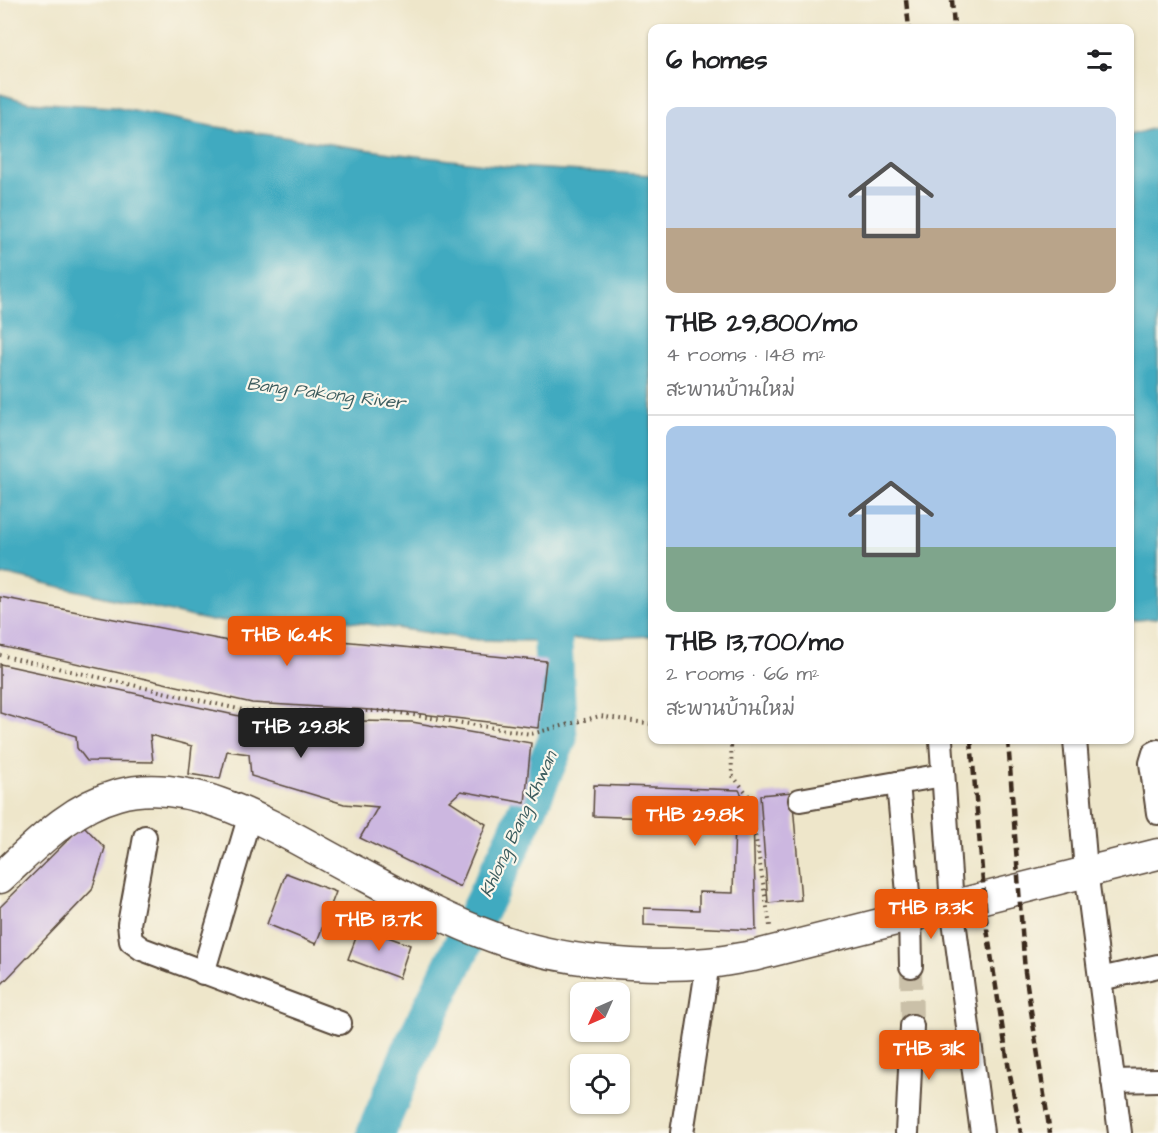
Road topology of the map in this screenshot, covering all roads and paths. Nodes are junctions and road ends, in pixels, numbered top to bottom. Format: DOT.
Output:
graph roads {
  1 [pos="0,655"];
  2 [pos="648,723"];
  3 [pos="730,744"];
  4 [pos="941,744"];
  5 [pos="1075,744"];
  6 [pos="1158,751"];
  7 [pos="943,775"];
  8 [pos="898,783"];
  9 [pos="800,800"];
  10 [pos="1158,813"];
  11 [pos="250,815"];
  12 [pos="145,837"];
  13 [pos="1158,854"];
  14 [pos="1086,870"];
  15 [pos="0,878"];
  16 [pos="952,905"];
  17 [pos="910,915"];
  18 [pos="774,950"];
  19 [pos="708,963"];
  20 [pos="911,966"];
  21 [pos="1158,966"];
  22 [pos="204,973"];
  23 [pos="1100,979"];
  24 [pos="340,1023"];
  25 [pos="912,1026"];
  26 [pos="1158,1080"];
  27 [pos="1113,1081"];
  28 [pos="682,1133"];
  29 [pos="907,1133"];
  30 [pos="982,1133"];
  31 [pos="1120,1133"];
  1 -- 2 [label="path"];
  3 -- 18 [label="path"];
  4 -- 7 [label="street"];
  5 -- 14 [label="street"];
  6 -- 10 [label="street"];
  7 -- 8 [label="street"];
  7 -- 16 [label="street"];
  8 -- 9 [label="street"];
  8 -- 17 [label="street"];
  11 -- 15 [label="main road"];
  11 -- 19 [label="main road"];
  11 -- 22 [label="street"];
  12 -- 22 [label="street"];
  13 -- 14 [label="main road"];
  14 -- 16 [label="main road"];
  14 -- 23 [label="street"];
  16 -- 17 [label="main road"];
  16 -- 30 [label="street"];
  17 -- 18 [label="main road"];
  17 -- 20 [label="street"];
  18 -- 19 [label="main road"];
  19 -- 28 [label="street"];
  21 -- 23 [label="street"];
  22 -- 24 [label="street"];
  23 -- 27 [label="street"];
  25 -- 29 [label="street"];
  26 -- 27 [label="street"];
  27 -- 31 [label="street"];
}
